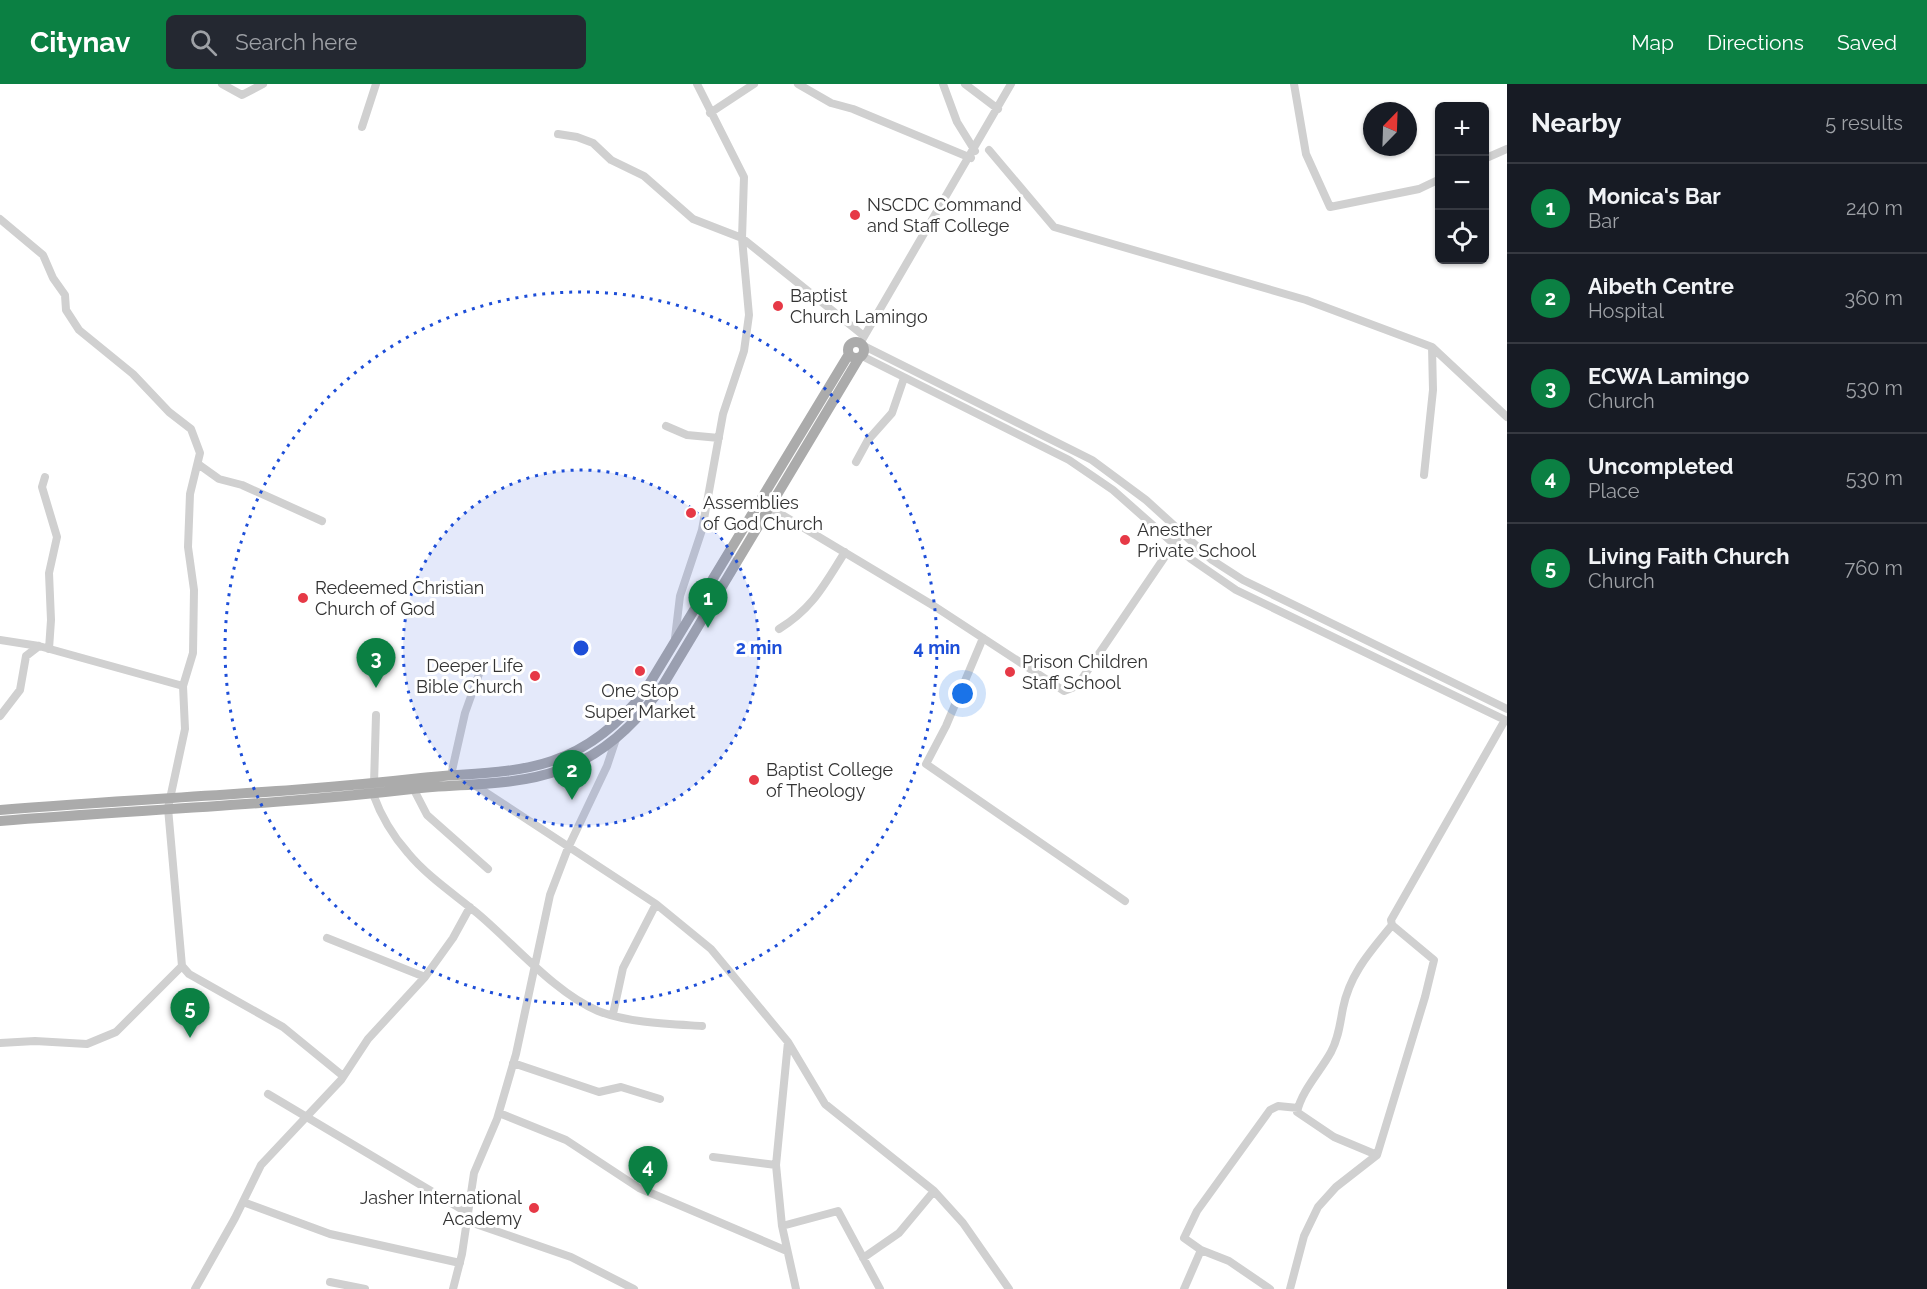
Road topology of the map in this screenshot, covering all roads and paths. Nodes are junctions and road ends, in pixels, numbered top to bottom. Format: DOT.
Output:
graph roads {
  1 [pos="222,84"];
  2 [pos="263,84"];
  3 [pos="376,84"];
  4 [pos="696,84"];
  5 [pos="754,84"];
  6 [pos="798,84"];
  7 [pos="943,84"];
  8 [pos="965,84"];
  9 [pos="1011,84"];
  10 [pos="1294,84"];
  11 [pos="998,109"];
  12 [pos="710,113"];
  13 [pos="362,127"];
  14 [pos="558,134"];
  15 [pos="1507,149"];
  16 [pos="989,150"];
  17 [pos="973,154"];
  18 [pos="1489,157"];
  19 [pos="1435,181"];
  20 [pos="0,219"];
  21 [pos="742,238"];
  22 [pos="1432,347"];
  23 [pos="860,349"];
  24 [pos="904,378"];
  25 [pos="1507,417"];
  26 [pos="666,426"];
  27 [pos="719,438"];
  28 [pos="855,462"];
  29 [pos="198,464"];
  30 [pos="1425,475"];
  31 [pos="45,477"];
  32 [pos="770,507"];
  33 [pos="322,521"];
  34 [pos="1181,533"];
  35 [pos="1174,543"];
  36 [pos="845,552"];
  37 [pos="778,629"];
  38 [pos="983,638"];
  39 [pos="675,639"];
  40 [pos="0,640"];
  41 [pos="44,647"];
  42 [pos="479,674"];
  43 [pos="183,686"];
  44 [pos="1507,709"];
  45 [pos="376,715"];
  46 [pos="0,716"];
  47 [pos="1506,720"];
  48 [pos="616,739"];
  49 [pos="451,775"];
  50 [pos="411,784"];
  51 [pos="472,784"];
  52 [pos="373,789"];
  53 [pos="171,797"];
  54 [pos="168,808"];
  55 [pos="0,810"];
  56 [pos="0,821"];
  57 [pos="568,848"];
  58 [pos="488,869"];
  59 [pos="1125,901"];
  60 [pos="656,904"];
  61 [pos="470,907"];
  62 [pos="1392,925"];
  63 [pos="327,938"];
  64 [pos="533,965"];
  65 [pos="182,966"];
  66 [pos="425,977"];
  67 [pos="613,1014"];
  68 [pos="702,1026"];
  69 [pos="788,1042"];
  70 [pos="0,1043"];
  71 [pos="513,1063"];
  72 [pos="344,1076"];
  73 [pos="268,1094"];
  74 [pos="660,1098"];
  75 [pos="1298,1108"];
  76 [pos="499,1113"];
  77 [pos="303,1117"];
  78 [pos="1377,1155"];
  79 [pos="712,1157"];
  80 [pos="776,1165"];
  81 [pos="934,1191"];
  82 [pos="243,1202"];
  83 [pos="467,1217"];
  84 [pos="782,1226"];
  85 [pos="1201,1250"];
  86 [pos="787,1251"];
  87 [pos="863,1258"];
  88 [pos="460,1263"];
  89 [pos="330,1282"];
  90 [pos="195,1289"];
  91 [pos="365,1289"];
  92 [pos="453,1289"];
  93 [pos="634,1289"];
  94 [pos="795,1289"];
  95 [pos="880,1289"];
  96 [pos="1009,1289"];
  97 [pos="1184,1289"];
  98 [pos="1270,1289"];
  99 [pos="1290,1289"];
  1 -- 2 [label="street"];
  3 -- 13 [label="street"];
  4 -- 12 [label="street"];
  5 -- 12 [label="street"];
  6 -- 17 [label="street"];
  7 -- 17 [label="street"];
  8 -- 11 [label="street"];
  9 -- 11 [label="street"];
  10 -- 19 [label="street"];
  11 -- 17 [label="street"];
  12 -- 21 [label="street"];
  14 -- 21 [label="street"];
  15 -- 18 [label="street"];
  16 -- 22 [label="street"];
  17 -- 23 [label="street"];
  20 -- 29 [label="street"];
  21 -- 23 [label="street"];
  21 -- 27 [label="street"];
  22 -- 25 [label="street"];
  22 -- 30 [label="street"];
  23 -- 24 [label="street"];
  23 -- 32 [label="main road"];
  23 -- 34 [label="street"];
  23 -- 39 [label="main road"];
  24 -- 28 [label="street"];
  24 -- 35 [label="street"];
  26 -- 27 [label="street"];
  27 -- 39 [label="street"];
  29 -- 33 [label="street"];
  29 -- 43 [label="street"];
  31 -- 41 [label="street"];
  32 -- 36 [label="street"];
  32 -- 48 [label="main road"];
  34 -- 35 [label="street"];
  34 -- 44 [label="street"];
  35 -- 38 [label="street"];
  35 -- 47 [label="street"];
  36 -- 37 [label="street"];
  36 -- 38 [label="street"];
  38 -- 59 [label="street"];
  39 -- 49 [label="main road"];
  40 -- 41 [label="street"];
  41 -- 43 [label="street"];
  41 -- 46 [label="street"];
  42 -- 49 [label="street"];
  43 -- 53 [label="street"];
  45 -- 52 [label="street"];
  47 -- 62 [label="street"];
  48 -- 51 [label="main road"];
  48 -- 57 [label="street"];
  49 -- 50 [label="main road"];
  50 -- 51 [label="main road"];
  50 -- 52 [label="main road"];
  50 -- 58 [label="street"];
  51 -- 57 [label="street"];
  52 -- 53 [label="main road"];
  52 -- 54 [label="main road"];
  52 -- 61 [label="street"];
  53 -- 54 [label="street"];
  53 -- 55 [label="main road"];
  54 -- 56 [label="main road"];
  54 -- 65 [label="street"];
  57 -- 60 [label="street"];
  57 -- 64 [label="street"];
  60 -- 67 [label="street"];
  60 -- 69 [label="street"];
  61 -- 64 [label="street"];
  61 -- 66 [label="street"];
  62 -- 75 [label="street"];
  62 -- 78 [label="street"];
  63 -- 66 [label="street"];
  64 -- 67 [label="street"];
  64 -- 71 [label="street"];
  65 -- 70 [label="street"];
  65 -- 72 [label="street"];
  66 -- 72 [label="street"];
  67 -- 68 [label="street"];
  69 -- 80 [label="street"];
  69 -- 81 [label="street"];
  71 -- 74 [label="street"];
  71 -- 76 [label="street"];
  72 -- 77 [label="street"];
  73 -- 77 [label="street"];
  75 -- 78 [label="street"];
  75 -- 85 [label="street"];
  76 -- 83 [label="street"];
  76 -- 86 [label="street"];
  77 -- 82 [label="street"];
  77 -- 83 [label="street"];
  78 -- 99 [label="street"];
  79 -- 80 [label="street"];
  80 -- 84 [label="street"];
  81 -- 87 [label="street"];
  81 -- 96 [label="street"];
  82 -- 88 [label="street"];
  82 -- 90 [label="street"];
  83 -- 88 [label="street"];
  83 -- 93 [label="street"];
  84 -- 86 [label="street"];
  84 -- 87 [label="street"];
  85 -- 97 [label="street"];
  85 -- 98 [label="street"];
  86 -- 94 [label="street"];
  87 -- 95 [label="street"];
  88 -- 92 [label="street"];
  89 -- 91 [label="street"];
}
